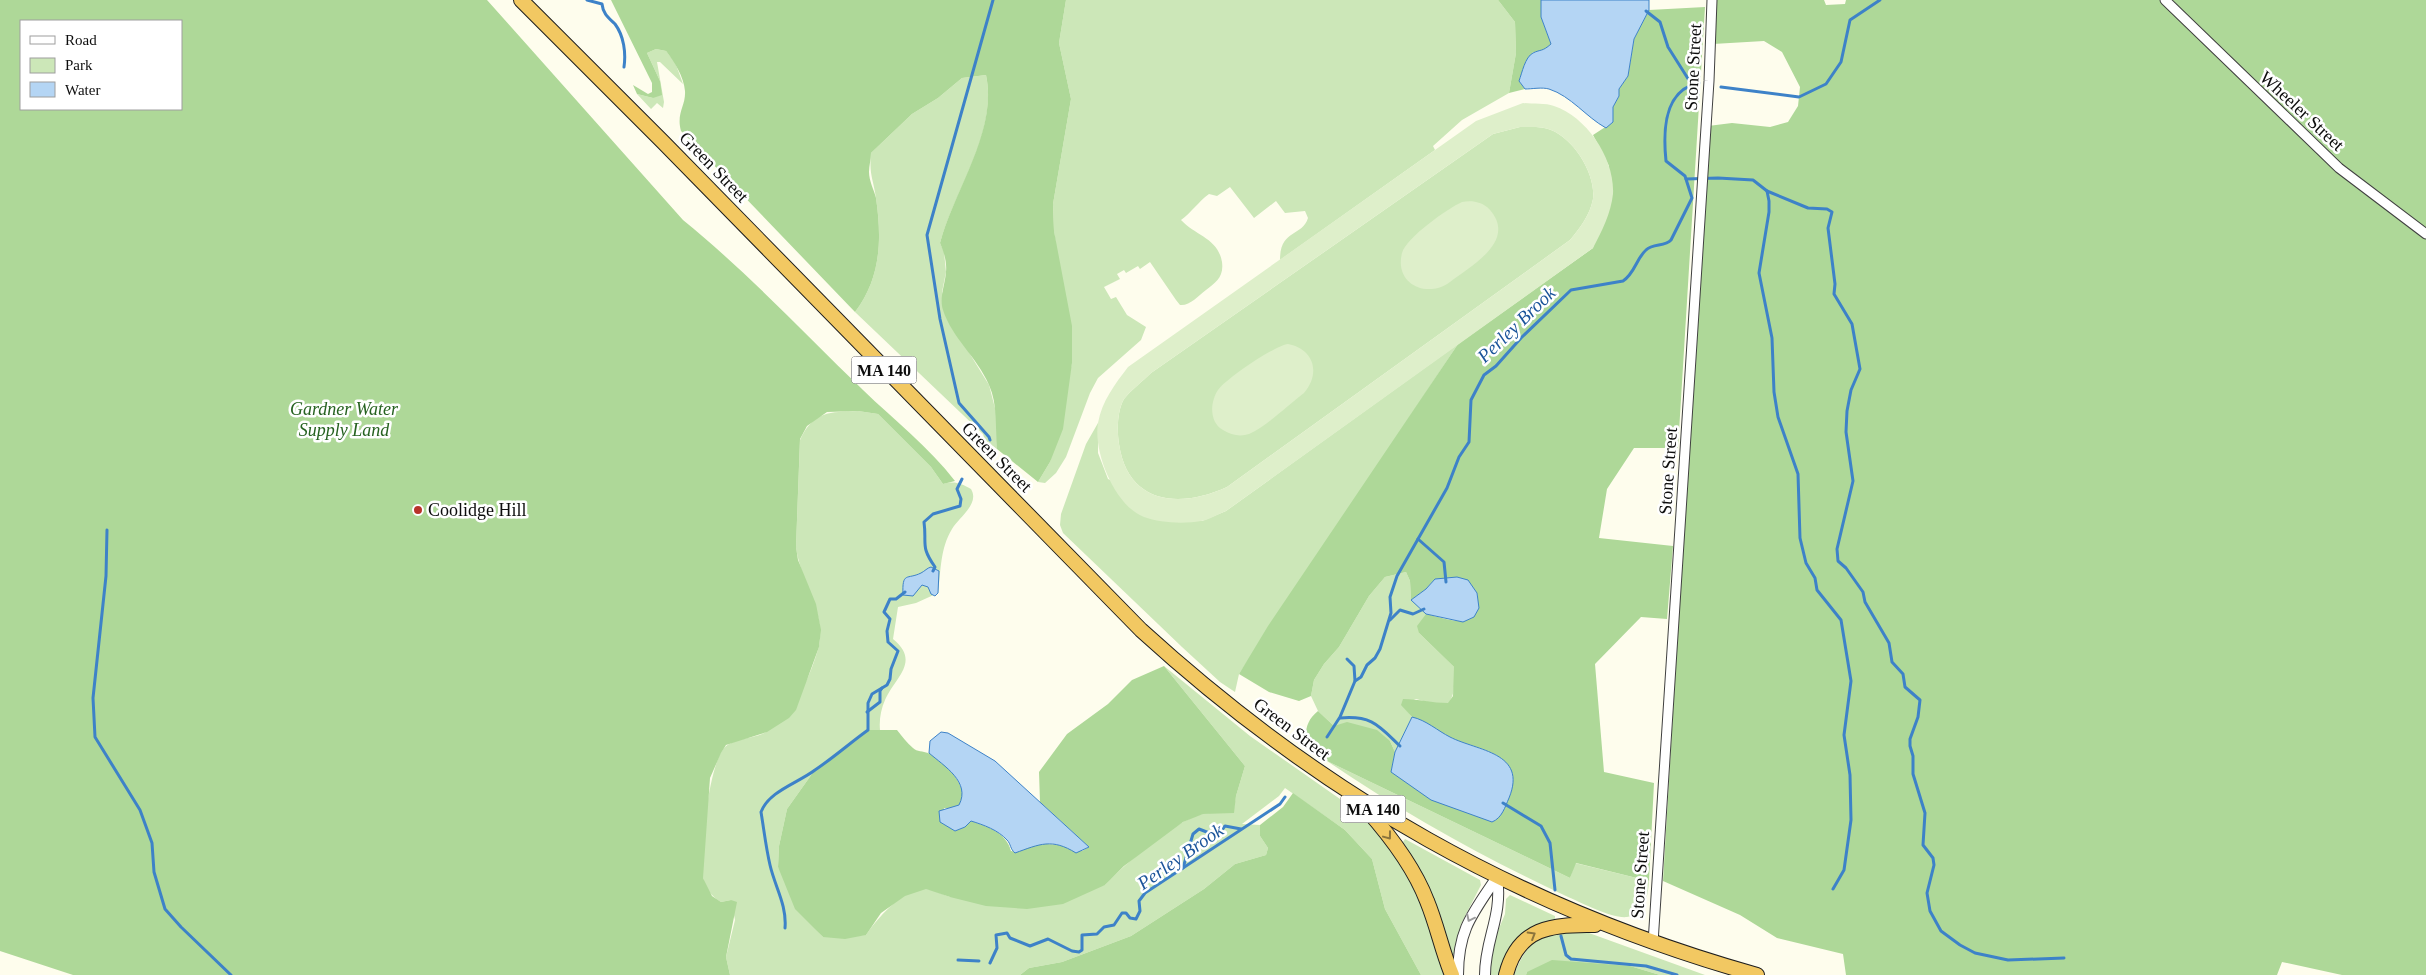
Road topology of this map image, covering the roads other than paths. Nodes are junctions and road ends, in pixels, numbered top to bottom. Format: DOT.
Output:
graph roads {
  1 [pos="521,0"];
  2 [pos="1712,0"];
  3 [pos="2165,0"];
  4 [pos="2426,234"];
  5 [pos="1357,798"];
  6 [pos="1497,878"];
  7 [pos="1607,926"];
  8 [pos="1653,943"];
  9 [pos="1452,975"];
  10 [pos="1458,975"];
  11 [pos="1485,975"];
  12 [pos="1506,975"];
  13 [pos="1756,975"];
  1 -- 5 [label="highway, Green Street / MA 140"];
  2 -- 8 [label="street, Stone Street"];
  3 -- 4 [label="street, Wheeler Street"];
  5 -- 6 [label="highway, Green Street / MA 140"];
  5 -- 9 [label="highway, one-way"];
  6 -- 7 [label="highway, MA 140"];
  6 -- 10 [label="street, one-way"];
  6 -- 11 [label="street"];
  7 -- 8 [label="highway, MA 140"];
  12 -- 7 [label="highway, one-way"];
  8 -- 13 [label="highway, MA 140"];
}
